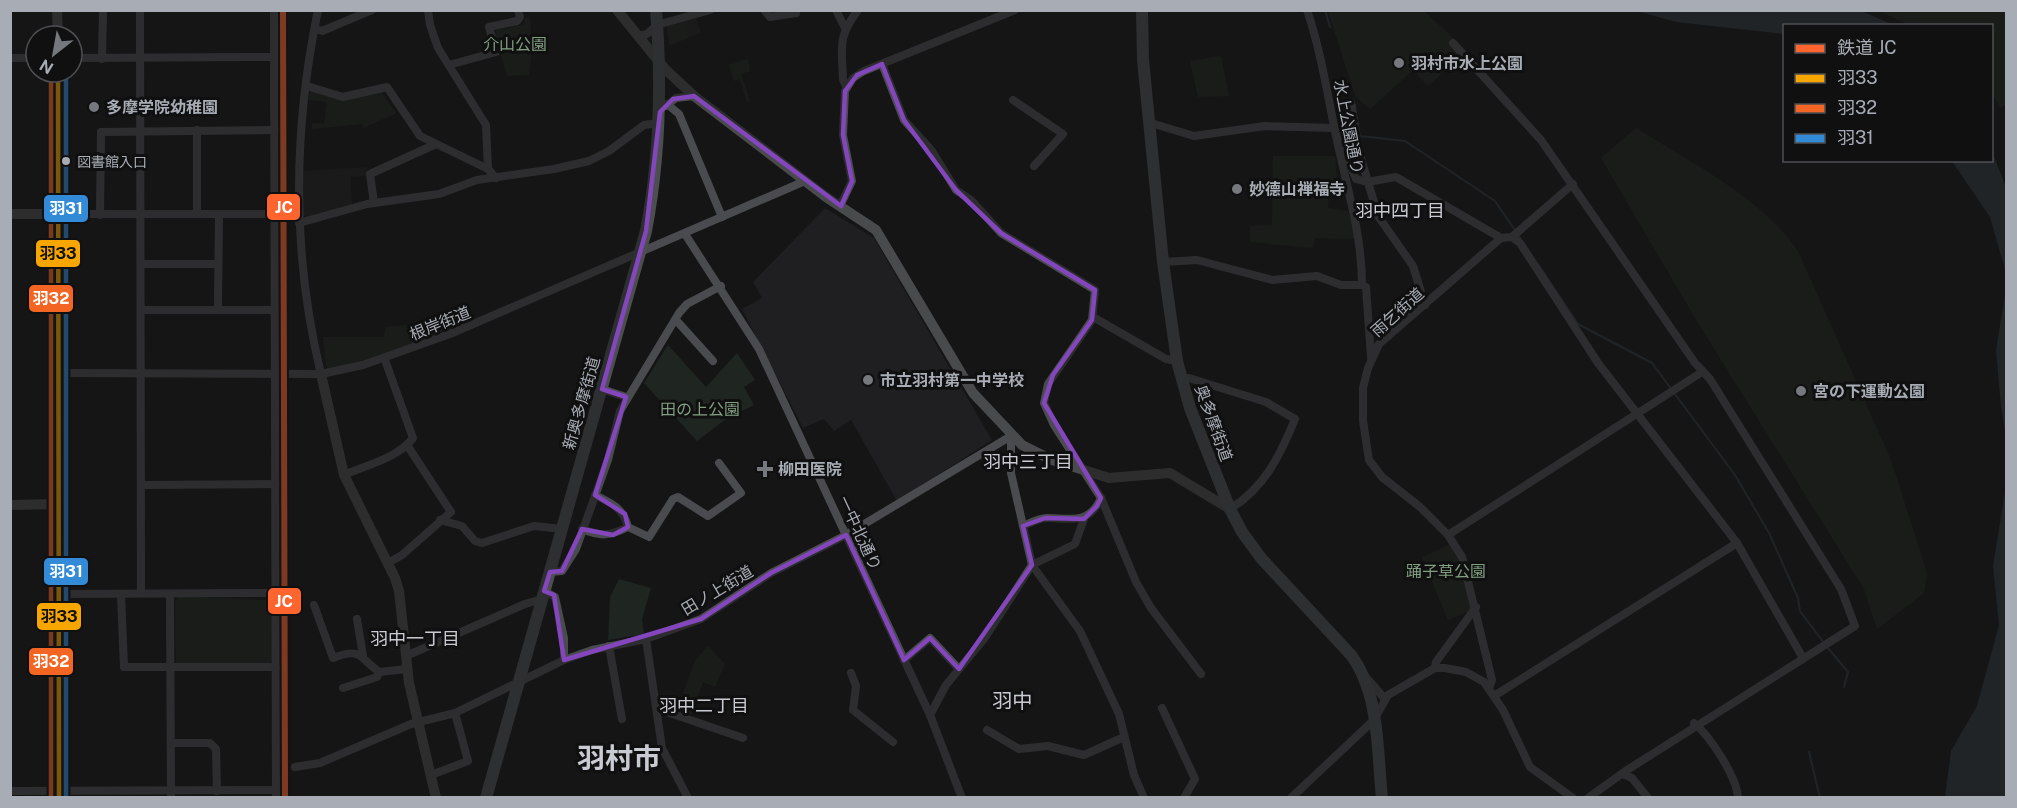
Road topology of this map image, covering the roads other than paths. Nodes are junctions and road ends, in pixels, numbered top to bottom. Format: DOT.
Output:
graph roads {
  1 [pos="103,10"];
  2 [pos="140,10"];
  3 [pos="274,10"];
  4 [pos="318,10"];
  5 [pos="372,10"];
  6 [pos="428,10"];
  7 [pos="518,10"];
  8 [pos="617,10"];
  9 [pos="656,10"];
  10 [pos="710,10"];
  11 [pos="764,10"];
  12 [pos="836,10"];
  13 [pos="858,10"];
  14 [pos="1015,10"];
  15 [pos="1142,10"];
  16 [pos="1307,10"];
  17 [pos="796,13"];
  18 [pos="657,25"];
  19 [pos="845,28"];
  20 [pos="315,30"];
  21 [pos="638,36"];
  22 [pos="1453,42"];
  23 [pos="274,57"];
  24 [pos="84,58"];
  25 [pos="102,58"];
  26 [pos="139,58"];
  27 [pos="660,63"];
  28 [pos="882,64"];
  29 [pos="449,65"];
  30 [pos="58,84"];
  31 [pos="307,86"];
  32 [pos="846,86"];
  33 [pos="694,96"];
  34 [pos="1013,100"];
  35 [pos="1351,102"];
  36 [pos="662,113"];
  37 [pos="1151,123"];
  38 [pos="1334,128"];
  39 [pos="140,130"];
  40 [pos="197,130"];
  41 [pos="275,130"];
  42 [pos="436,144"];
  43 [pos="1034,166"];
  44 [pos="488,169"];
  45 [pos="496,178"];
  46 [pos="805,182"];
  47 [pos="1367,182"];
  48 [pos="1573,184"];
  49 [pos="374,203"];
  50 [pos="840,206"];
  51 [pos="10,214"];
  52 [pos="58,214"];
  53 [pos="140,214"];
  54 [pos="197,214"];
  55 [pos="219,214"];
  56 [pos="275,214"];
  57 [pos="100,215"];
  58 [pos="722,217"];
  59 [pos="300,223"];
  60 [pos="1515,233"];
  61 [pos="685,234"];
  62 [pos="1501,238"];
  63 [pos="640,253"];
  64 [pos="1163,262"];
  65 [pos="141,264"];
  66 [pos="218,264"];
  67 [pos="1362,285"];
  68 [pos="721,286"];
  69 [pos="1425,305"];
  70 [pos="218,309"];
  71 [pos="141,310"];
  72 [pos="274,310"];
  73 [pos="1093,317"];
  74 [pos="676,320"];
  75 [pos="1371,358"];
  76 [pos="385,360"];
  77 [pos="713,361"];
  78 [pos="1178,361"];
  79 [pos="1702,372"];
  80 [pos="59,373"];
  81 [pos="275,373"];
  82 [pos="140,374"];
  83 [pos="321,374"];
  84 [pos="1181,380"];
  85 [pos="602,389"];
  86 [pos="626,397"];
  87 [pos="1638,413"];
  88 [pos="1011,436"];
  89 [pos="407,446"];
  90 [pos="719,463"];
  91 [pos="1086,472"];
  92 [pos="344,475"];
  93 [pos="276,484"];
  94 [pos="142,485"];
  95 [pos="595,495"];
  96 [pos="1101,498"];
  97 [pos="59,504"];
  98 [pos="10,505"];
  99 [pos="1230,509"];
  100 [pos="1083,519"];
  101 [pos="440,520"];
  102 [pos="1023,526"];
  103 [pos="628,527"];
  104 [pos="562,529"];
  105 [pos="582,530"];
  106 [pos="846,535"];
  107 [pos="1448,535"];
  108 [pos="1737,543"];
  109 [pos="388,563"];
  110 [pos="1032,565"];
  111 [pos="550,572"];
  112 [pos="141,593"];
  113 [pos="276,593"];
  114 [pos="59,594"];
  115 [pos="122,594"];
  116 [pos="170,594"];
  117 [pos="543,595"];
  118 [pos="314,605"];
  119 [pos="1476,607"];
  120 [pos="357,619"];
  121 [pos="646,639"];
  122 [pos="609,646"];
  123 [pos="363,656"];
  124 [pos="406,656"];
  125 [pos="1803,658"];
  126 [pos="564,660"];
  127 [pos="904,660"];
  128 [pos="170,667"];
  129 [pos="276,667"];
  130 [pos="1435,668"];
  131 [pos="408,669"];
  132 [pos="959,669"];
  133 [pos="379,672"];
  134 [pos="851,673"];
  135 [pos="1201,674"];
  136 [pos="1363,674"];
  137 [pos="517,682"];
  138 [pos="343,688"];
  139 [pos="1489,688"];
  140 [pos="1494,696"];
  141 [pos="1385,699"];
  142 [pos="1162,708"];
  143 [pos="658,709"];
  144 [pos="454,713"];
  145 [pos="930,715"];
  146 [pos="622,719"];
  147 [pos="1374,720"];
  148 [pos="418,722"];
  149 [pos="1696,724"];
  150 [pos="987,730"];
  151 [pos="1124,737"];
  152 [pos="743,738"];
  153 [pos="893,742"];
  154 [pos="171,743"];
  155 [pos="295,767"];
  156 [pos="1623,774"];
  157 [pos="431,775"];
  158 [pos="10,791"];
  159 [pos="217,791"];
  160 [pos="59,794"];
  161 [pos="171,794"];
  162 [pos="276,794"];
  163 [pos="436,798"];
  164 [pos="486,798"];
  165 [pos="688,798"];
  166 [pos="962,798"];
  167 [pos="1144,798"];
  168 [pos="1184,798"];
  169 [pos="1291,798"];
  170 [pos="1382,798"];
  171 [pos="1573,798"];
  172 [pos="1588,798"];
  173 [pos="1647,798"];
  174 [pos="1738,798"];
  1 -- 25 [label="street"];
  2 -- 26 [label="street"];
  3 -- 23 [label="street"];
  4 -- 20 [label="street"];
  5 -- 20 [label="street"];
  6 -- 29 [label="street"];
  7 -- 29 [label="street"];
  8 -- 21 [label="street"];
  9 -- 18 [label="main road, 新奥多摩街道"];
  10 -- 18 [label="street"];
  11 -- 17 [label="street"];
  12 -- 19 [label="street"];
  13 -- 19 [label="street"];
  14 -- 28 [label="street"];
  15 -- 37 [label="main road, 奥多摩街道"];
  16 -- 38 [label="street, 水上公園通り"];
  18 -- 21 [label="street"];
  18 -- 27 [label="main road, 新奥多摩街道"];
  19 -- 32 [label="street"];
  20 -- 31 [label="street"];
  21 -- 27 [label="street"];
  22 -- 48 [label="street"];
  23 -- 26 [label="street"];
  23 -- 41 [label="street"];
  24 -- 25 [label="street"];
  25 -- 26 [label="street"];
  26 -- 39 [label="street"];
  27 -- 33 [label="street"];
  27 -- 36 [label="main road, 新奥多摩街道"];
  28 -- 32 [label="street"];
  28 -- 73 [label="street"];
  29 -- 44 [label="street"];
  30 -- 52 [label="street"];
  31 -- 42 [label="street"];
  31 -- 59 [label="street"];
  32 -- 50 [label="street"];
  33 -- 36 [label="street"];
  33 -- 46 [label="street"];
  34 -- 43 [label="street"];
  35 -- 47 [label="street"];
  36 -- 45 [label="street"];
  36 -- 58 [label="street"];
  36 -- 63 [label="main road, 新奥多摩街道"];
  37 -- 38 [label="street"];
  37 -- 64 [label="main road, 奥多摩街道"];
  38 -- 47 [label="street"];
  38 -- 67 [label="street, 水上公園通り"];
  39 -- 40 [label="street"];
  39 -- 53 [label="street"];
  39 -- 57 [label="street"];
  40 -- 41 [label="street"];
  40 -- 54 [label="street"];
  41 -- 56 [label="street"];
  42 -- 44 [label="street"];
  42 -- 49 [label="street"];
  44 -- 45 [label="street"];
  45 -- 49 [label="street"];
  46 -- 50 [label="street"];
  46 -- 58 [label="street, 根岸街道"];
  47 -- 62 [label="street"];
  47 -- 69 [label="street"];
  48 -- 60 [label="street"];
  48 -- 79 [label="street"];
  49 -- 59 [label="street"];
  50 -- 88 [label="street"];
  51 -- 52 [label="street"];
  52 -- 57 [label="street"];
  52 -- 80 [label="street"];
  53 -- 54 [label="street"];
  53 -- 57 [label="street"];
  53 -- 65 [label="street"];
  54 -- 55 [label="street"];
  55 -- 56 [label="street"];
  55 -- 66 [label="street"];
  56 -- 72 [label="street"];
  58 -- 61 [label="street, 根岸街道"];
  59 -- 83 [label="street"];
  60 -- 62 [label="street"];
  60 -- 87 [label="street"];
  61 -- 63 [label="street, 根岸街道"];
  61 -- 68 [label="street, 一中北通り"];
  62 -- 69 [label="street, 雨乞街道"];
  63 -- 76 [label="street, 根岸街道"];
  63 -- 85 [label="main road, 新奥多摩街道"];
  64 -- 67 [label="street"];
  64 -- 78 [label="main road, 奥多摩街道"];
  65 -- 66 [label="street"];
  65 -- 71 [label="street"];
  66 -- 70 [label="street"];
  67 -- 75 [label="street, 雨乞街道"];
  68 -- 74 [label="street"];
  68 -- 106 [label="street, 一中北通り"];
  69 -- 75 [label="street, 雨乞街道"];
  70 -- 71 [label="street"];
  70 -- 72 [label="street"];
  71 -- 82 [label="street"];
  72 -- 81 [label="street"];
  73 -- 78 [label="street"];
  73 -- 91 [label="street"];
  74 -- 77 [label="street"];
  74 -- 86 [label="street"];
  75 -- 107 [label="street"];
  76 -- 83 [label="street, 根岸街道"];
  76 -- 89 [label="street"];
  78 -- 84 [label="main road, 奥多摩街道"];
  79 -- 87 [label="street"];
  79 -- 125 [label="street"];
  80 -- 82 [label="street, 根岸街道"];
  80 -- 97 [label="street"];
  81 -- 82 [label="street, 根岸街道"];
  81 -- 83 [label="street, 根岸街道"];
  81 -- 93 [label="street"];
  82 -- 94 [label="street"];
  83 -- 92 [label="street"];
  84 -- 99 [label="main road, 奥多摩街道"];
  84 -- 99 [label="street"];
  85 -- 86 [label="street"];
  85 -- 104 [label="main road, 新奥多摩街道"];
  86 -- 95 [label="street"];
  87 -- 107 [label="street"];
  87 -- 108 [label="street"];
  88 -- 91 [label="street"];
  88 -- 102 [label="street"];
  88 -- 106 [label="street, 田ノ上街道"];
  89 -- 92 [label="street"];
  89 -- 101 [label="street"];
  90 -- 103 [label="street"];
  91 -- 96 [label="street"];
  91 -- 99 [label="street"];
  92 -- 109 [label="street"];
  93 -- 94 [label="street"];
  93 -- 113 [label="street"];
  94 -- 112 [label="street"];
  95 -- 103 [label="street"];
  95 -- 105 [label="street"];
  96 -- 100 [label="street"];
  96 -- 135 [label="street"];
  97 -- 98 [label="street"];
  97 -- 114 [label="street"];
  99 -- 136 [label="main road, 奥多摩街道"];
  100 -- 102 [label="street"];
  100 -- 110 [label="street"];
  101 -- 104 [label="street"];
  101 -- 109 [label="street"];
  102 -- 110 [label="street"];
  103 -- 105 [label="street"];
  104 -- 111 [label="main road, 新奥多摩街道"];
  105 -- 111 [label="street"];
  106 -- 121 [label="street, 田ノ上街道"];
  106 -- 127 [label="street, 一中北通り"];
  107 -- 119 [label="street"];
  108 -- 125 [label="street"];
  108 -- 140 [label="street"];
  109 -- 124 [label="street"];
  110 -- 132 [label="street"];
  110 -- 151 [label="street"];
  111 -- 117 [label="main road, 新奥多摩街道"];
  112 -- 115 [label="street"];
  112 -- 116 [label="street"];
  113 -- 116 [label="street"];
  113 -- 129 [label="street"];
  114 -- 115 [label="street"];
  114 -- 160 [label="street"];
  115 -- 128 [label="street"];
  116 -- 128 [label="street"];
  117 -- 124 [label="street"];
  117 -- 126 [label="street"];
  117 -- 137 [label="main road, 新奥多摩街道"];
  118 -- 123 [label="street"];
  119 -- 130 [label="street"];
  119 -- 139 [label="street"];
  120 -- 123 [label="street"];
  121 -- 122 [label="street, 田ノ上街道"];
  121 -- 143 [label="street"];
  122 -- 126 [label="street, 田ノ上街道"];
  122 -- 146 [label="street"];
  123 -- 133 [label="street"];
  124 -- 131 [label="street"];
  125 -- 149 [label="street"];
  126 -- 137 [label="street, 田ノ上街道"];
  127 -- 132 [label="street"];
  127 -- 145 [label="street, 一中北通り"];
  128 -- 129 [label="street"];
  128 -- 154 [label="street"];
  129 -- 162 [label="street"];
  130 -- 139 [label="street"];
  130 -- 141 [label="street"];
  131 -- 133 [label="street"];
  131 -- 148 [label="street"];
  132 -- 145 [label="street"];
  133 -- 138 [label="street"];
  134 -- 153 [label="street"];
  136 -- 141 [label="street"];
  136 -- 147 [label="main road, 奥多摩街道"];
  137 -- 144 [label="street, 田ノ上街道"];
  137 -- 164 [label="main road, 新奥多摩街道"];
  139 -- 140 [label="street"];
  140 -- 171 [label="street"];
  141 -- 147 [label="street"];
  142 -- 168 [label="street"];
  143 -- 152 [label="street"];
  143 -- 165 [label="street"];
  144 -- 148 [label="street, 田ノ上街道"];
  144 -- 157 [label="street"];
  145 -- 166 [label="street, 一中北通り"];
  147 -- 169 [label="street"];
  147 -- 170 [label="main road, 奥多摩街道"];
  148 -- 155 [label="street, 田ノ上街道"];
  148 -- 157 [label="street"];
  149 -- 156 [label="street"];
  149 -- 174 [label="street"];
  150 -- 151 [label="street"];
  151 -- 167 [label="street"];
  154 -- 159 [label="street"];
  154 -- 161 [label="street"];
  156 -- 172 [label="street"];
  156 -- 173 [label="street"];
  157 -- 163 [label="street"];
  158 -- 160 [label="street"];
  159 -- 161 [label="street"];
  159 -- 162 [label="street"];
  160 -- 161 [label="street"];
}
